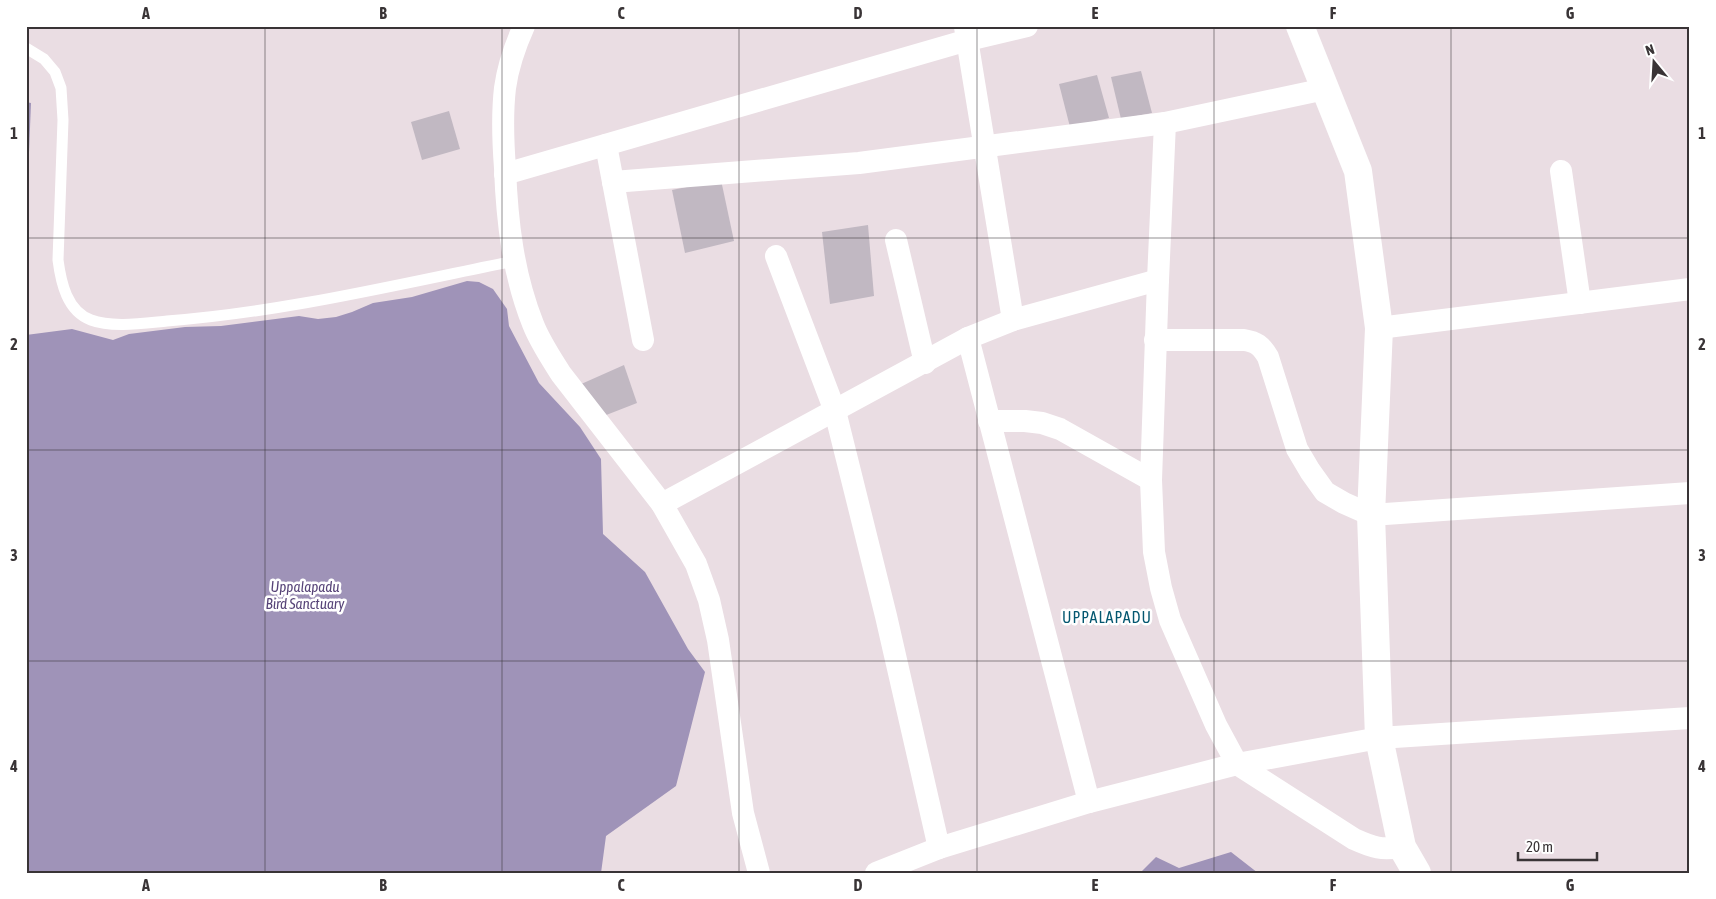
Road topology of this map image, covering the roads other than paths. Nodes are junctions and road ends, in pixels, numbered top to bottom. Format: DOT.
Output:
graph roads {
  1 [pos="524,26"];
  2 [pos="1027,26"];
  3 [pos="1300,26"];
  4 [pos="966,33"];
  5 [pos="26,48"];
  6 [pos="1325,89"];
  7 [pos="1165,123"];
  8 [pos="606,145"];
  9 [pos="985,147"];
  10 [pos="1562,171"];
  11 [pos="505,174"];
  12 [pos="613,182"];
  13 [pos="896,240"];
  14 [pos="776,256"];
  15 [pos="514,261"];
  16 [pos="1158,280"];
  17 [pos="1690,289"];
  18 [pos="1580,303"];
  19 [pos="1013,320"];
  20 [pos="1379,328"];
  21 [pos="968,338"];
  22 [pos="643,340"];
  23 [pos="1156,340"];
  24 [pos="925,363"];
  25 [pos="835,411"];
  26 [pos="990,421"];
  27 [pos="1151,480"];
  28 [pos="1690,493"];
  29 [pos="662,504"];
  30 [pos="1371,515"];
  31 [pos="1690,718"];
  32 [pos="1378,738"];
  33 [pos="1237,764"];
  34 [pos="1089,802"];
  35 [pos="939,848"];
  36 [pos="1402,848"];
  37 [pos="758,873"];
  38 [pos="876,873"];
  39 [pos="1417,873"];
  1 -- 11 [label="street"];
  2 -- 4 [label="street"];
  3 -- 6 [label="main road"];
  4 -- 8 [label="street"];
  4 -- 9 [label="street"];
  5 -- 15 [label="lane"];
  6 -- 7 [label="street"];
  6 -- 20 [label="main road"];
  7 -- 9 [label="street"];
  7 -- 16 [label="street"];
  8 -- 11 [label="street"];
  8 -- 12 [label="street"];
  9 -- 12 [label="street"];
  9 -- 19 [label="street"];
  10 -- 18 [label="street"];
  11 -- 15 [label="street"];
  12 -- 22 [label="street"];
  13 -- 24 [label="street"];
  14 -- 25 [label="street"];
  15 -- 29 [label="street"];
  16 -- 19 [label="street"];
  16 -- 23 [label="street"];
  17 -- 18 [label="street"];
  18 -- 20 [label="street"];
  19 -- 21 [label="street"];
  20 -- 30 [label="main road"];
  21 -- 24 [label="street"];
  21 -- 26 [label="street"];
  23 -- 27 [label="street"];
  23 -- 30 [label="street"];
  24 -- 25 [label="street"];
  25 -- 29 [label="street"];
  25 -- 35 [label="street"];
  26 -- 27 [label="street"];
  26 -- 34 [label="street"];
  27 -- 33 [label="street"];
  28 -- 30 [label="street"];
  29 -- 37 [label="street"];
  30 -- 32 [label="main road"];
  31 -- 32 [label="street"];
  32 -- 33 [label="street"];
  32 -- 36 [label="main road"];
  33 -- 34 [label="street"];
  33 -- 36 [label="street"];
  34 -- 35 [label="street"];
  35 -- 38 [label="street"];
  36 -- 39 [label="main road"];
}
